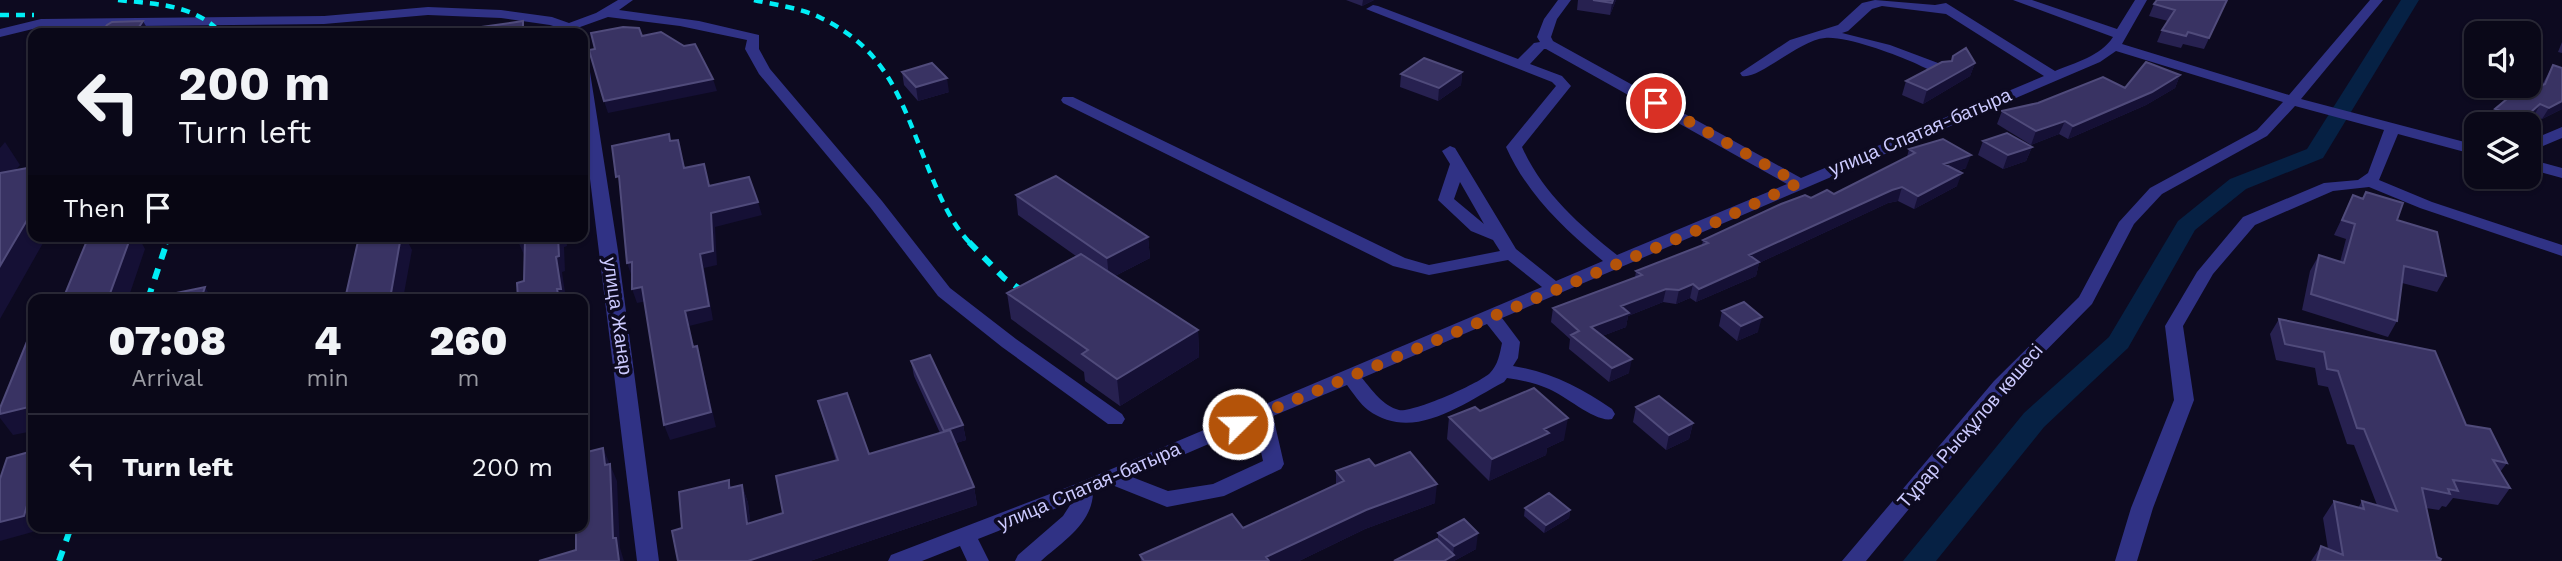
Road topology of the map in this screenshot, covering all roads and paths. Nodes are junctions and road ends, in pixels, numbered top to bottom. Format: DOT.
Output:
graph roads {
  1 [pos="627,0"];
  2 [pos="1564,0"];
  3 [pos="1932,0"];
  4 [pos="2020,0"];
  5 [pos="2141,0"];
  6 [pos="2377,0"];
  7 [pos="1865,3"];
  8 [pos="1373,9"];
  9 [pos="1949,10"];
  10 [pos="605,13"];
  11 [pos="0,24"];
  12 [pos="26,25"];
  13 [pos="566,28"];
  14 [pos="575,28"];
  15 [pos="0,33"];
  16 [pos="1825,33"];
  17 [pos="2117,40"];
  18 [pos="1548,44"];
  19 [pos="1520,66"];
  20 [pos="1941,69"];
  21 [pos="1747,74"];
  22 [pos="2054,76"];
  23 [pos="1068,100"];
  24 [pos="2299,103"];
  25 [pos="588,106"];
  26 [pos="2392,129"];
  27 [pos="2562,132"];
  28 [pos="2541,142"];
  29 [pos="2464,147"];
  30 [pos="2541,167"];
  31 [pos="2562,173"];
  32 [pos="2368,181"];
  33 [pos="1798,183"];
  34 [pos="1499,236"];
  35 [pos="2562,251"];
  36 [pos="1512,254"];
  37 [pos="1617,264"];
  38 [pos="1556,290"];
  39 [pos="1491,317"];
  40 [pos="1501,371"];
  41 [pos="1350,376"];
  42 [pos="1263,413"];
  43 [pos="1605,414"];
  44 [pos="1115,419"];
  45 [pos="1112,477"];
  46 [pos="1083,489"];
  47 [pos="966,537"];
  48 [pos="648,561"];
  49 [pos="900,561"];
  50 [pos="978,561"];
  51 [pos="1027,561"];
  52 [pos="1853,561"];
  53 [pos="2126,561"];
  1 -- 10 [label="street"];
  2 -- 18 [label="street"];
  3 -- 9 [label="street"];
  4 -- 17 [label="street"];
  5 -- 17 [label="street, улица Спатая-батыра"];
  6 -- 24 [label="street, Тұрар Рысқұлов көшесі"];
  7 -- 9 [label="street"];
  7 -- 16 [label="street"];
  8 -- 19 [label="street"];
  9 -- 22 [label="street"];
  10 -- 14 [label="street"];
  10 -- 44 [label="street"];
  11 -- 12 [label="street"];
  12 -- 13 [label="street"];
  12 -- 15 [label="street"];
  16 -- 20 [label="street"];
  16 -- 21 [label="street"];
  17 -- 22 [label="street, улица Спатая-батыра"];
  17 -- 24 [label="street"];
  18 -- 19 [label="street"];
  18 -- 33 [label="street"];
  19 -- 37 [label="street"];
  22 -- 33 [label="street, улица Спатая-батыра"];
  23 -- 36 [label="street"];
  24 -- 26 [label="street"];
  24 -- 52 [label="street, Тұрар Рысқұлов көшесі"];
  25 -- 48 [label="street, улица Жанар"];
  26 -- 29 [label="street"];
  26 -- 32 [label="street"];
  27 -- 28 [label="street"];
  30 -- 31 [label="street"];
  32 -- 35 [label="street"];
  32 -- 53 [label="street"];
  33 -- 37 [label="street, улица Спатая-батыра"];
  34 -- 34 [label="street"];
  34 -- 36 [label="street"];
  36 -- 38 [label="street"];
  37 -- 38 [label="street, улица Спатая-батыра"];
  38 -- 39 [label="street, улица Спатая-батыра"];
  39 -- 40 [label="street"];
  39 -- 41 [label="street, улица Спатая-батыра"];
  40 -- 41 [label="street"];
  40 -- 43 [label="street"];
  41 -- 42 [label="street, улица Спатая-батыра"];
  42 -- 45 [label="street, улица Спатая-батыра"];
  42 -- 45 [label="street"];
  45 -- 46 [label="street, улица Спатая-батыра"];
  46 -- 47 [label="street, улица Спатая-батыра"];
  46 -- 51 [label="street"];
  47 -- 49 [label="street, улица Спатая-батыра"];
  47 -- 50 [label="street"];
}
